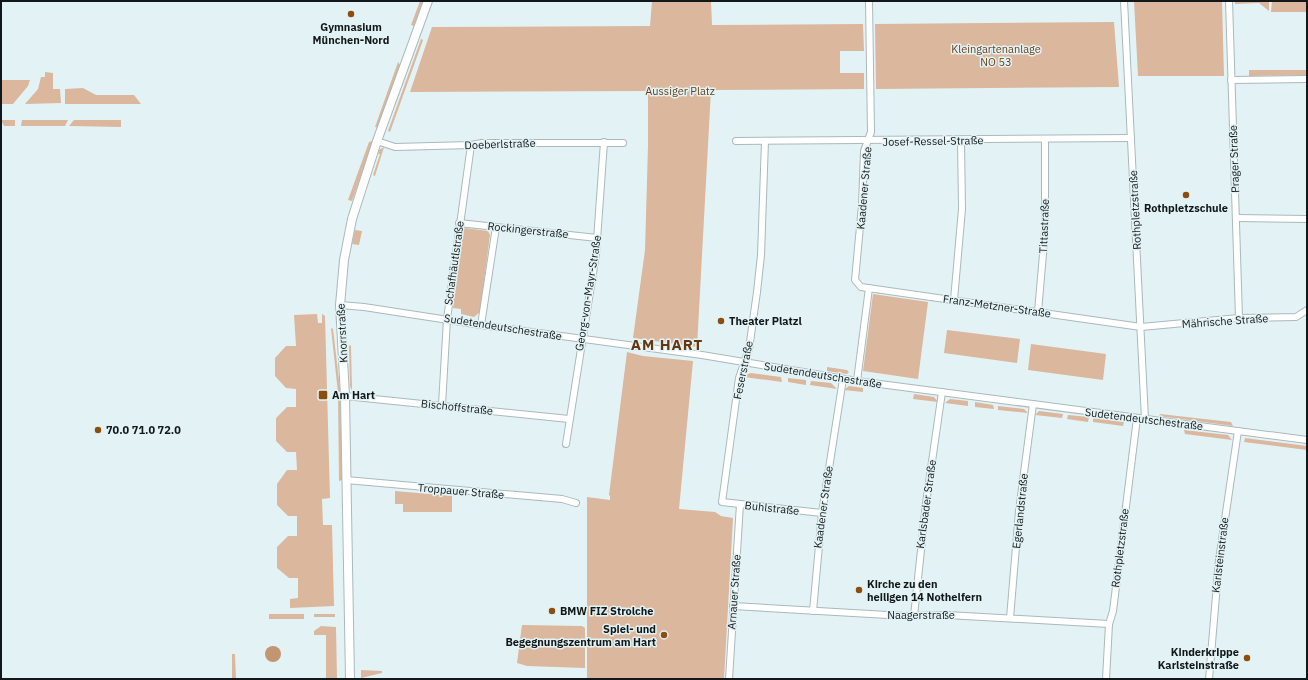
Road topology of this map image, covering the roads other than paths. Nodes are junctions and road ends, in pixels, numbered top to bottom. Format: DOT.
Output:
graph roads {
  1 [pos="428,1"];
  2 [pos="869,1"];
  3 [pos="1124,1"];
  4 [pos="1228,1"];
  5 [pos="1307,79"];
  6 [pos="1231,80"];
  7 [pos="1131,138"];
  8 [pos="1045,139"];
  9 [pos="961,140"];
  10 [pos="377,141"];
  11 [pos="765,141"];
  12 [pos="868,141"];
  13 [pos="604,142"];
  14 [pos="736,142"];
  15 [pos="623,143"];
  16 [pos="471,145"];
  17 [pos="1236,218"];
  18 [pos="1307,219"];
  19 [pos="459,223"];
  20 [pos="496,227"];
  21 [pos="597,238"];
  22 [pos="855,280"];
  23 [pos="869,288"];
  24 [pos="954,300"];
  25 [pos="340,305"];
  26 [pos="1307,310"];
  27 [pos="1038,312"];
  28 [pos="1239,318"];
  29 [pos="447,319"];
  30 [pos="481,325"];
  31 [pos="1141,326"];
  32 [pos="583,339"];
  33 [pos="743,362"];
  34 [pos="843,379"];
  35 [pos="856,381"];
  36 [pos="942,392"];
  37 [pos="345,396"];
  38 [pos="1033,404"];
  39 [pos="442,405"];
  40 [pos="1137,418"];
  41 [pos="569,419"];
  42 [pos="1146,419"];
  43 [pos="1238,431"];
  44 [pos="1307,440"];
  45 [pos="566,444"];
  46 [pos="346,480"];
  47 [pos="722,502"];
  48 [pos="576,503"];
  49 [pos="740,504"];
  50 [pos="822,514"];
  51 [pos="733,606"];
  52 [pos="813,611"];
  53 [pos="914,616"];
  54 [pos="1010,618"];
  55 [pos="1109,624"];
  56 [pos="350,679"];
  57 [pos="729,679"];
  58 [pos="1106,679"];
  59 [pos="1209,679"];
  1 -- 10 [label="street, Knorrstraße"];
  2 -- 12 [label="street, Kaadener Straße"];
  3 -- 7 [label="street, Rothpletzstraße"];
  4 -- 6 [label="street, Prager Straße"];
  5 -- 6 [label="street"];
  6 -- 17 [label="street, Prager Straße"];
  7 -- 8 [label="street, Josef-Ressel-Straße"];
  7 -- 31 [label="street, Rothpletzstraße"];
  8 -- 9 [label="street, Josef-Ressel-Straße"];
  8 -- 27 [label="street, Tittastraße"];
  9 -- 12 [label="street, Josef-Ressel-Straße"];
  9 -- 24 [label="street"];
  10 -- 16 [label="street, Doeberlstraße"];
  10 -- 25 [label="street, Knorrstraße"];
  11 -- 12 [label="street, Josef-Ressel-Straße"];
  11 -- 14 [label="street, Josef-Ressel-Straße"];
  11 -- 33 [label="street, Feserstraße"];
  12 -- 22 [label="street, Kaadener Straße"];
  13 -- 15 [label="street, Doeberlstraße"];
  13 -- 16 [label="street, Doeberlstraße"];
  13 -- 21 [label="street, Georg-von-Mayr-Straße"];
  16 -- 19 [label="street, Schafhäutlstraße"];
  17 -- 18 [label="street"];
  17 -- 28 [label="street, Prager Straße"];
  19 -- 20 [label="street, Rockingerstraße"];
  19 -- 29 [label="street, Schafhäutlstraße"];
  20 -- 21 [label="street, Rockingerstraße"];
  20 -- 30 [label="street"];
  21 -- 32 [label="street, Georg-von-Mayr-Straße"];
  22 -- 23 [label="street, Franz-Metzner-Straße"];
  23 -- 24 [label="street, Franz-Metzner-Straße"];
  23 -- 35 [label="street"];
  24 -- 27 [label="street, Franz-Metzner-Straße"];
  25 -- 29 [label="street, Sudetendeutschestraße"];
  25 -- 37 [label="street, Knorrstraße"];
  26 -- 28 [label="street, Mährische Straße"];
  27 -- 31 [label="street, Franz-Metzner-Straße"];
  28 -- 31 [label="street, Mährische Straße"];
  29 -- 30 [label="street, Sudetendeutschestraße"];
  29 -- 39 [label="street, Schafhäutlstraße"];
  30 -- 32 [label="street, Sudetendeutschestraße"];
  31 -- 42 [label="street, Rothpletzstraße"];
  32 -- 33 [label="street, Sudetendeutschestraße"];
  32 -- 41 [label="street, Georg-von-Mayr-Straße"];
  33 -- 34 [label="street, Sudetendeutschestraße"];
  33 -- 47 [label="street, Feserstraße"];
  34 -- 35 [label="street, Sudetendeutschestraße"];
  34 -- 50 [label="street, Kaadener Straße"];
  35 -- 36 [label="street, Sudetendeutschestraße"];
  36 -- 38 [label="street, Sudetendeutschestraße"];
  36 -- 53 [label="street, Karlsbader Straße"];
  37 -- 39 [label="street, Bischoffstraße"];
  37 -- 46 [label="street, Knorrstraße"];
  38 -- 40 [label="street, Sudetendeutschestraße"];
  38 -- 54 [label="street, Egerlandstraße"];
  39 -- 41 [label="street, Bischoffstraße"];
  40 -- 42 [label="street, Sudetendeutschestraße"];
  40 -- 55 [label="street, Rothpletzstraße"];
  41 -- 45 [label="street, Georg-von-Mayr-Straße"];
  42 -- 43 [label="street, Sudetendeutschestraße"];
  43 -- 44 [label="street, Sudetendeutschestraße"];
  43 -- 59 [label="street, Karlsteinstraße"];
  46 -- 48 [label="street, Troppauer Straße"];
  46 -- 56 [label="street, Knorrstraße"];
  47 -- 49 [label="street, Buhlstraße"];
  49 -- 50 [label="street, Buhlstraße"];
  49 -- 51 [label="street, Arnauer Straße"];
  50 -- 52 [label="street, Kaadener Straße"];
  51 -- 52 [label="street, Naagerstraße"];
  51 -- 57 [label="street, Arnauer Straße"];
  52 -- 53 [label="street, Naagerstraße"];
  53 -- 54 [label="street, Naagerstraße"];
  54 -- 55 [label="street, Naagerstraße"];
  55 -- 58 [label="street, Rothpletzstraße"];
}
